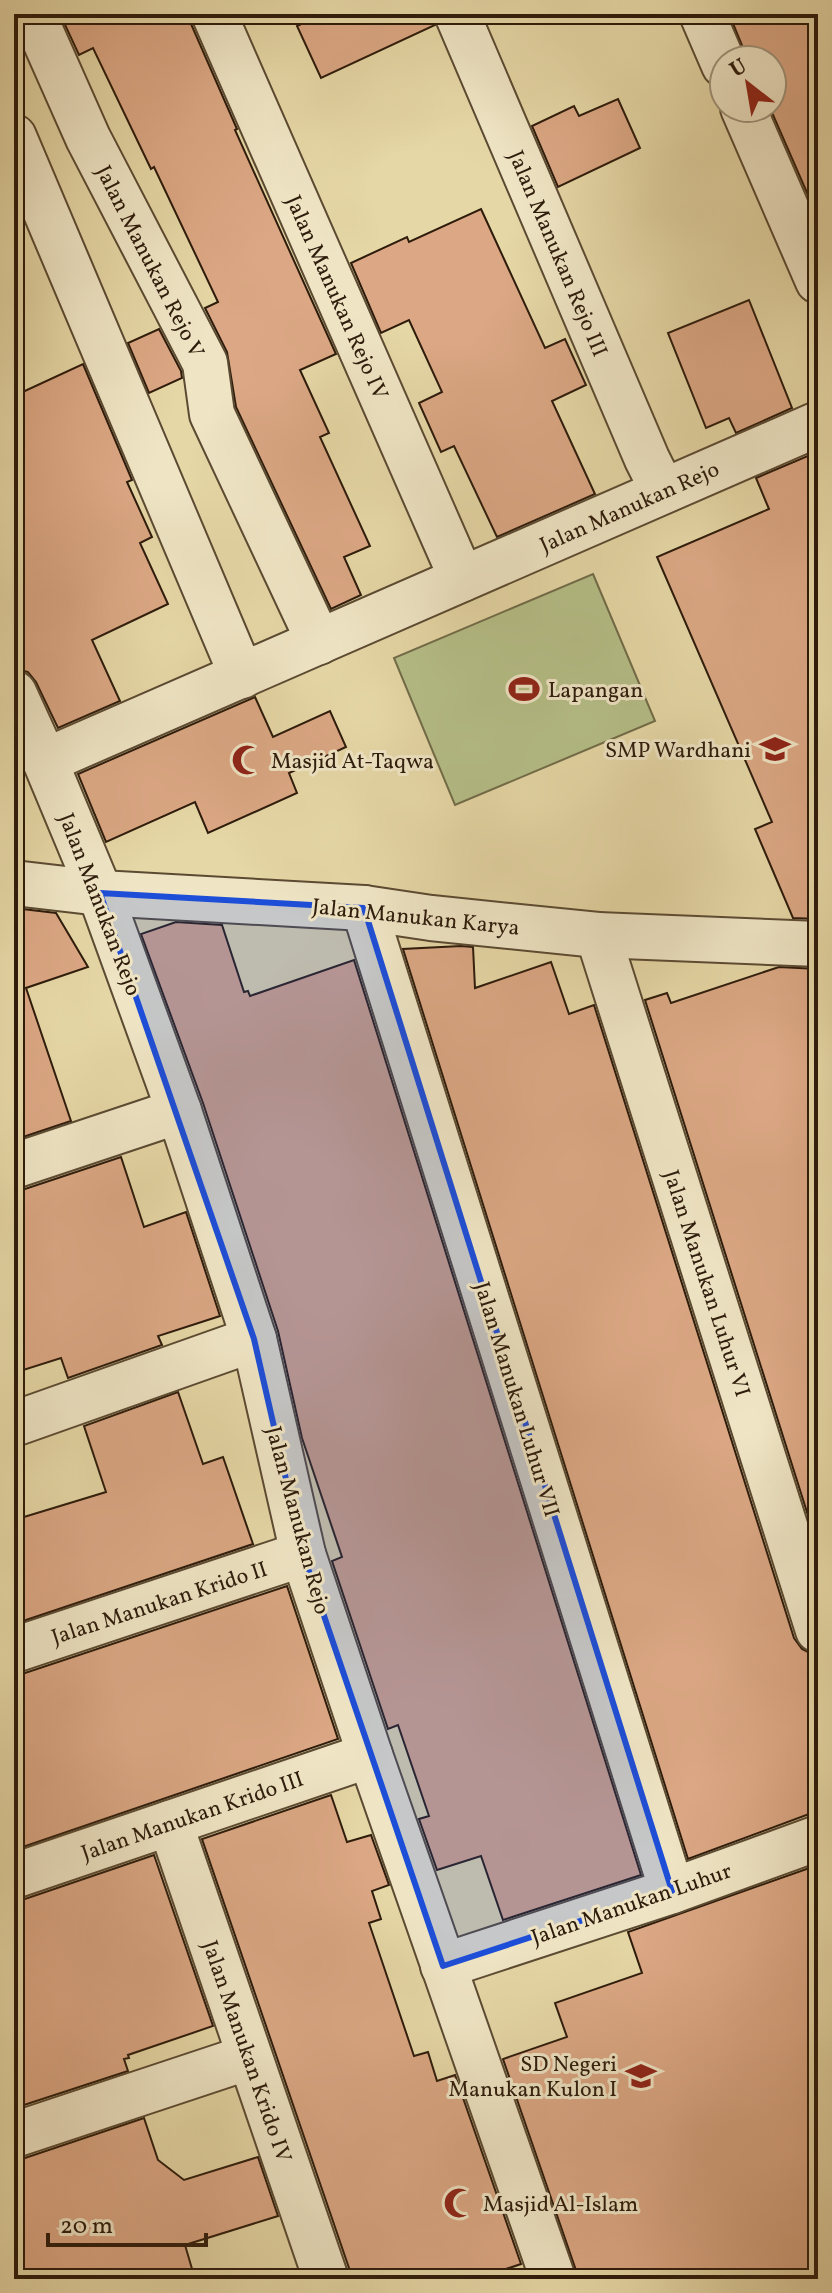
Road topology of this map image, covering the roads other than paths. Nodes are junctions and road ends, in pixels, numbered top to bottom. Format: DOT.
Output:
graph roads {
  1 [pos="33,14"];
  2 [pos="214,14"];
  3 [pos="457,14"];
  4 [pos="702,14"];
  5 [pos="715,44"];
  6 [pos="750,124"];
  7 [pos="14,137"];
  8 [pos="818,281"];
  9 [pos="818,424"];
  10 [pos="663,491"];
  11 [pos="462,579"];
  12 [pos="319,642"];
  13 [pos="242,676"];
  14 [pos="14,693"];
  15 [pos="45,761"];
  16 [pos="14,883"];
  17 [pos="100,893"];
  18 [pos="364,908"];
  19 [pos="598,935"];
  20 [pos="818,944"];
  21 [pos="179,1111"];
  22 [pos="14,1166"];
  23 [pos="254,1339"];
  24 [pos="14,1424"];
  25 [pos="303,1554"];
  26 [pos="818,1630"];
  27 [pos="14,1650"];
  28 [pos="370,1755"];
  29 [pos="170,1823"];
  30 [pos="818,1838"];
  31 [pos="14,1876"];
  32 [pos="672,1891"];
  33 [pos="443,1966"];
  34 [pos="249,2057"];
  35 [pos="14,2135"];
  36 [pos="317,2277"];
  37 [pos="553,2279"];
  1 -- 12 [label="street, Jalan Manukan Rejo V"];
  2 -- 11 [label="street, Jalan Manukan Rejo IV"];
  3 -- 10 [label="street, Jalan Manukan Rejo III"];
  4 -- 5 [label="street"];
  6 -- 8 [label="street"];
  7 -- 13 [label="street"];
  9 -- 10 [label="street, Jalan Manukan Rejo"];
  10 -- 11 [label="street, Jalan Manukan Rejo"];
  11 -- 12 [label="street, Jalan Manukan Rejo"];
  12 -- 13 [label="street, Jalan Manukan Rejo"];
  13 -- 15 [label="street, Jalan Manukan Rejo"];
  14 -- 15 [label="street, Jalan Manukan Rejo"];
  15 -- 17 [label="street, Jalan Manukan Rejo"];
  16 -- 17 [label="street, Jalan Manukan Karya"];
  17 -- 18 [label="street, Jalan Manukan Karya"];
  17 -- 21 [label="street, Jalan Manukan Rejo"];
  18 -- 19 [label="street, Jalan Manukan Karya"];
  18 -- 32 [label="street, Jalan Manukan Luhur VII"];
  19 -- 20 [label="street, Jalan Manukan Karya"];
  19 -- 26 [label="street, Jalan Manukan Luhur VI"];
  21 -- 22 [label="street"];
  21 -- 23 [label="street, Jalan Manukan Rejo"];
  23 -- 24 [label="street"];
  23 -- 25 [label="street, Jalan Manukan Rejo"];
  25 -- 27 [label="street, Jalan Manukan Krido II"];
  25 -- 28 [label="street, Jalan Manukan Rejo"];
  28 -- 29 [label="street, Jalan Manukan Krido III"];
  28 -- 33 [label="street, Jalan Manukan Rejo"];
  29 -- 31 [label="street, Jalan Manukan Krido III"];
  29 -- 34 [label="street, Jalan Manukan Krido IV"];
  30 -- 32 [label="street, Jalan Manukan Luhur"];
  32 -- 33 [label="street, Jalan Manukan Luhur"];
  33 -- 37 [label="street, Jalan Manukan Rejo"];
  34 -- 35 [label="street"];
  34 -- 36 [label="street, Jalan Manukan Krido IV"];
}
